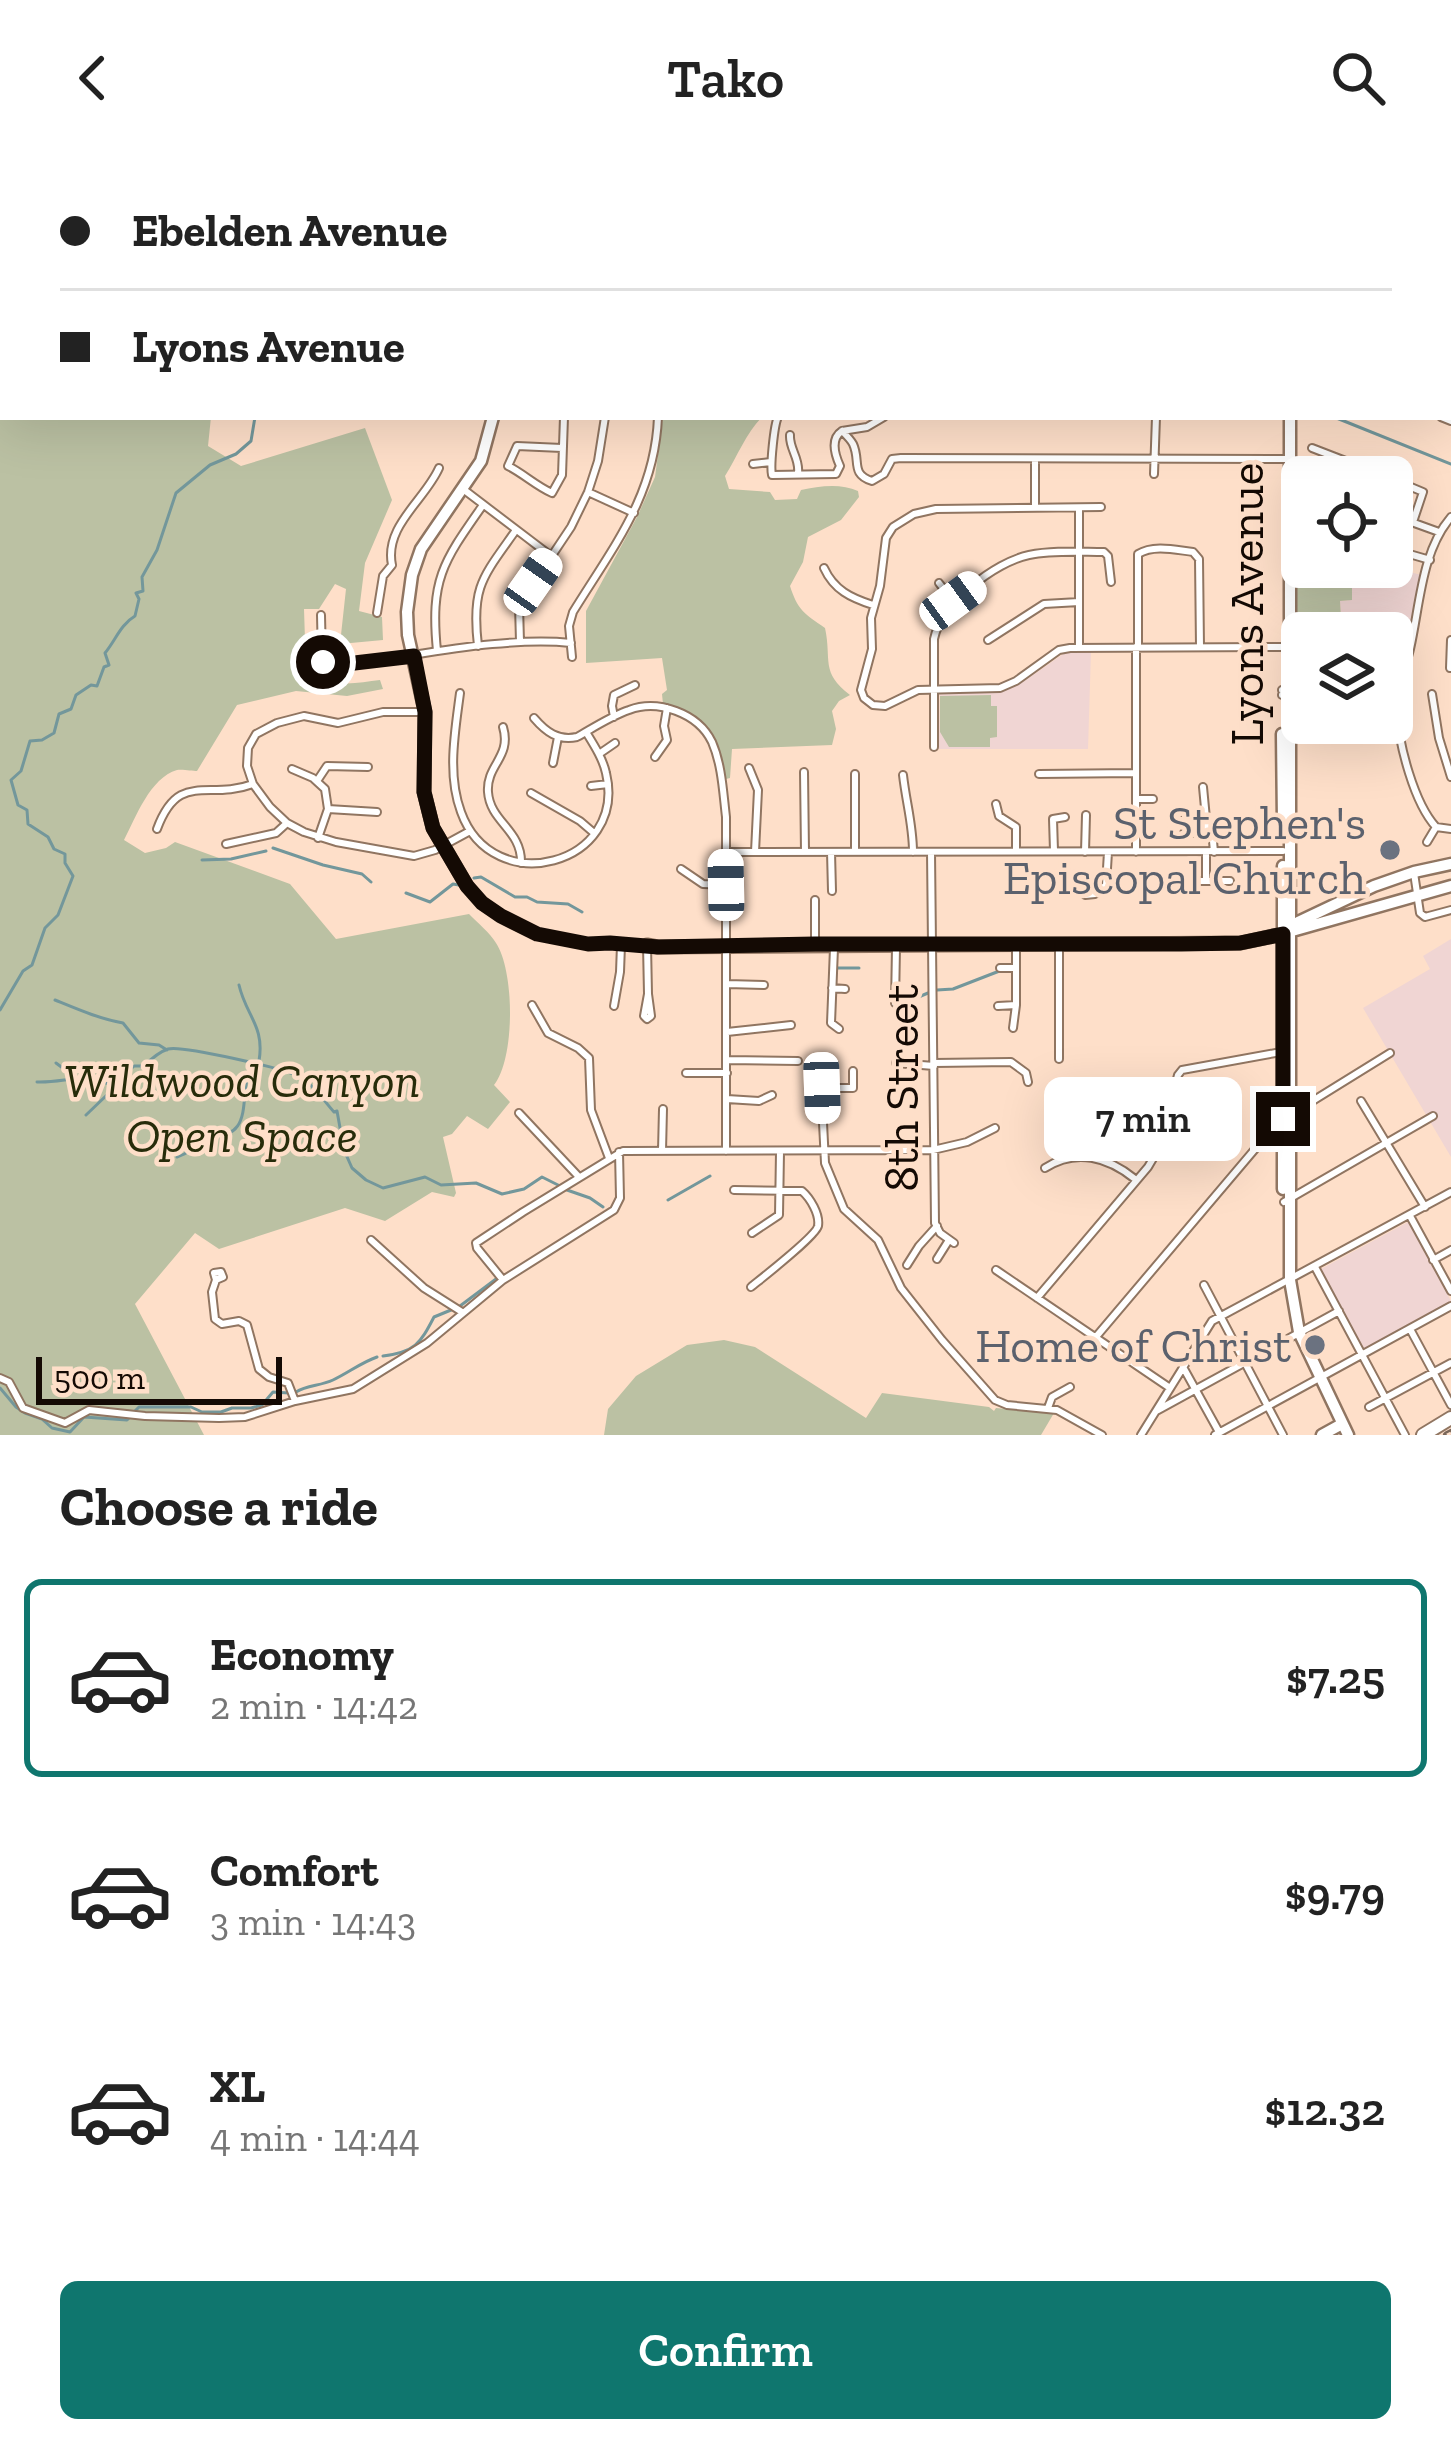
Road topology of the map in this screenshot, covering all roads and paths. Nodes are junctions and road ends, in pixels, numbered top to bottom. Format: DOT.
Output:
graph roads {
  1 [pos="492,420"];
  2 [pos="564,420"];
  3 [pos="605,420"];
  4 [pos="658,420"];
  5 [pos="777,420"];
  6 [pos="880,420"];
  7 [pos="1156,420"];
  8 [pos="1286,420"];
  9 [pos="842,430"];
  10 [pos="790,435"];
  11 [pos="562,448"];
  12 [pos="1312,448"];
  13 [pos="1286,456"];
  14 [pos="1333,456"];
  15 [pos="1035,459"];
  16 [pos="1155,459"];
  17 [pos="1281,459"];
  18 [pos="771,462"];
  19 [pos="753,464"];
  20 [pos="439,467"];
  21 [pos="798,473"];
  22 [pos="1154,474"];
  23 [pos="1413,488"];
  24 [pos="463,490"];
  25 [pos="588,492"];
  26 [pos="483,505"];
  27 [pos="1101,507"];
  28 [pos="1035,508"];
  29 [pos="1079,508"];
  30 [pos="634,513"];
  31 [pos="1451,517"];
  32 [pos="1413,522"];
  33 [pos="516,530"];
  34 [pos="1440,532"];
  35 [pos="1079,552"];
  36 [pos="551,556"];
  37 [pos="1413,556"];
  38 [pos="1430,560"];
  39 [pos="824,568"];
  40 [pos="401,571"];
  41 [pos="1111,582"];
  42 [pos="939,584"];
  43 [pos="953,601"];
  44 [pos="1079,602"];
  45 [pos="873,605"];
  46 [pos="377,614"];
  47 [pos="321,615"];
  48 [pos="1413,622"];
  49 [pos="988,640"];
  50 [pos="1451,640"];
  51 [pos="520,642"];
  52 [pos="571,643"];
  53 [pos="1079,647"];
  54 [pos="1137,647"];
  55 [pos="1200,647"];
  56 [pos="1281,647"];
  57 [pos="478,648"];
  58 [pos="437,652"];
  59 [pos="414,656"];
  60 [pos="572,658"];
  61 [pos="1450,668"];
  62 [pos="634,685"];
  63 [pos="934,690"];
  64 [pos="460,693"];
  65 [pos="1432,694"];
  66 [pos="667,708"];
  67 [pos="425,712"];
  68 [pos="614,717"];
  69 [pos="534,718"];
  70 [pos="503,727"];
  71 [pos="586,732"];
  72 [pos="558,737"];
  73 [pos="615,743"];
  74 [pos="1289,744"];
  75 [pos="1403,744"];
  76 [pos="934,747"];
  77 [pos="599,754"];
  78 [pos="655,757"];
  79 [pos="553,763"];
  80 [pos="368,767"];
  81 [pos="749,768"];
  82 [pos="292,769"];
  83 [pos="804,772"];
  84 [pos="1135,773"];
  85 [pos="855,774"];
  86 [pos="1039,774"];
  87 [pos="903,776"];
  88 [pos="1451,777"];
  89 [pos="317,781"];
  90 [pos="253,784"];
  91 [pos="608,784"];
  92 [pos="591,786"];
  93 [pos="1203,788"];
  94 [pos="531,794"];
  95 [pos="1136,799"];
  96 [pos="1153,800"];
  97 [pos="1286,800"];
  98 [pos="996,804"];
  99 [pos="328,809"];
  100 [pos="377,812"];
  101 [pos="1086,815"];
  102 [pos="1065,818"];
  103 [pos="1206,819"];
  104 [pos="1184,820"];
  105 [pos="287,823"];
  106 [pos="1436,826"];
  107 [pos="157,829"];
  108 [pos="1451,830"];
  109 [pos="470,831"];
  110 [pos="594,833"];
  111 [pos="1184,833"];
  112 [pos="1209,833"];
  113 [pos="319,838"];
  114 [pos="1427,842"];
  115 [pos="226,844"];
  116 [pos="442,847"];
  117 [pos="1283,851"];
  118 [pos="726,852"];
  119 [pos="754,852"];
  120 [pos="805,852"];
  121 [pos="831,852"];
  122 [pos="855,852"];
  123 [pos="914,852"];
  124 [pos="931,852"];
  125 [pos="1016,852"];
  126 [pos="1054,852"];
  127 [pos="1085,852"];
  128 [pos="1108,852"];
  129 [pos="1136,852"];
  130 [pos="1210,852"];
  131 [pos="521,863"];
  132 [pos="1451,864"];
  133 [pos="681,868"];
  134 [pos="1414,872"];
  135 [pos="1230,881"];
  136 [pos="726,885"];
  137 [pos="467,886"];
  138 [pos="1451,886"];
  139 [pos="832,891"];
  140 [pos="1085,895"];
  141 [pos="1418,896"];
  142 [pos="815,900"];
  143 [pos="1451,910"];
  144 [pos="1287,929"];
  145 [pos="815,944"];
  146 [pos="834,944"];
  147 [pos="896,944"];
  148 [pos="933,944"];
  149 [pos="621,945"];
  150 [pos="647,945"];
  151 [pos="727,945"];
  152 [pos="1016,945"];
  153 [pos="1059,945"];
  154 [pos="1000,968"];
  155 [pos="1016,968"];
  156 [pos="727,984"];
  157 [pos="764,985"];
  158 [pos="832,988"];
  159 [pos="845,988"];
  160 [pos="648,994"];
  161 [pos="896,1003"];
  162 [pos="532,1005"];
  163 [pos="1016,1005"];
  164 [pos="614,1006"];
  165 [pos="998,1006"];
  166 [pos="791,1025"];
  167 [pos="1013,1028"];
  168 [pos="839,1029"];
  169 [pos="728,1032"];
  170 [pos="1286,1050"];
  171 [pos="1390,1053"];
  172 [pos="1059,1059"];
  173 [pos="727,1060"];
  174 [pos="798,1061"];
  175 [pos="820,1062"];
  176 [pos="896,1063"];
  177 [pos="934,1064"];
  178 [pos="686,1072"];
  179 [pos="727,1072"];
  180 [pos="854,1072"];
  181 [pos="1028,1082"];
  182 [pos="822,1088"];
  183 [pos="1174,1090"];
  184 [pos="772,1095"];
  185 [pos="727,1099"];
  186 [pos="1123,1101"];
  187 [pos="1361,1101"];
  188 [pos="663,1109"];
  189 [pos="519,1113"];
  190 [pos="1287,1116"];
  191 [pos="1433,1116"];
  192 [pos="995,1128"];
  193 [pos="1387,1143"];
  194 [pos="662,1150"];
  195 [pos="933,1150"];
  196 [pos="1158,1150"];
  197 [pos="726,1151"];
  198 [pos="824,1151"];
  199 [pos="780,1152"];
  200 [pos="619,1153"];
  201 [pos="1179,1154"];
  202 [pos="609,1158"];
  203 [pos="1045,1168"];
  204 [pos="579,1178"];
  205 [pos="1136,1180"];
  206 [pos="734,1190"];
  207 [pos="780,1190"];
  208 [pos="1451,1192"];
  209 [pos="1287,1201"];
  210 [pos="1425,1207"];
  211 [pos="1410,1216"];
  212 [pos="937,1226"];
  213 [pos="752,1233"];
  214 [pos="371,1240"];
  215 [pos="1451,1250"];
  216 [pos="938,1259"];
  217 [pos="1433,1260"];
  218 [pos="907,1265"];
  219 [pos="1315,1267"];
  220 [pos="996,1270"];
  221 [pos="216,1280"];
  222 [pos="503,1280"];
  223 [pos="1287,1282"];
  224 [pos="1204,1285"];
  225 [pos="751,1287"];
  226 [pos="1451,1291"];
  227 [pos="1037,1298"];
  228 [pos="1451,1306"];
  229 [pos="1339,1311"];
  230 [pos="464,1312"];
  231 [pos="1220,1316"];
  232 [pos="1409,1329"];
  233 [pos="1297,1334"];
  234 [pos="1095,1338"];
  235 [pos="1363,1354"];
  236 [pos="1243,1363"];
  237 [pos="1451,1363"];
  238 [pos="1183,1366"];
  239 [pos="1433,1372"];
  240 [pos="0,1378"];
  241 [pos="1317,1379"];
  242 [pos="1070,1387"];
  243 [pos="1170,1388"];
  244 [pos="1196,1389"];
  245 [pos="1385,1398"];
  246 [pos="295,1400"];
  247 [pos="1451,1405"];
  248 [pos="1267,1406"];
  249 [pos="1369,1407"];
  250 [pos="1048,1408"];
  251 [pos="1155,1412"];
  252 [pos="1451,1418"];
  253 [pos="1345,1430"];
  254 [pos="1406,1433"];
  255 [pos="1218,1434"];
  256 [pos="1102,1435"];
  257 [pos="1141,1435"];
  258 [pos="1282,1435"];
  259 [pos="1322,1435"];
  260 [pos="1423,1435"];
  1 -- 24 [label="main road"];
  2 -- 11 [label="street"];
  3 -- 25 [label="street"];
  4 -- 30 [label="street"];
  5 -- 18 [label="street"];
  6 -- 9 [label="street"];
  7 -- 16 [label="street"];
  8 -- 13 [label="main road, Lyons Avenue"];
  9 -- 15 [label="street"];
  9 -- 21 [label="street"];
  10 -- 21 [label="street"];
  11 -- 11 [label="street"];
  12 -- 14 [label="street"];
  15 -- 16 [label="street"];
  15 -- 28 [label="street"];
  16 -- 17 [label="street"];
  16 -- 22 [label="street"];
  18 -- 19 [label="street"];
  18 -- 21 [label="street"];
  20 -- 40 [label="street"];
  23 -- 32 [label="street"];
  24 -- 26 [label="street"];
  24 -- 40 [label="main road"];
  25 -- 30 [label="street"];
  25 -- 36 [label="street"];
  26 -- 33 [label="street"];
  26 -- 58 [label="street"];
  27 -- 29 [label="street"];
  28 -- 29 [label="street"];
  28 -- 45 [label="street"];
  29 -- 35 [label="street"];
  30 -- 52 [label="street"];
  31 -- 34 [label="street"];
  32 -- 34 [label="street"];
  33 -- 36 [label="street"];
  33 -- 57 [label="street"];
  34 -- 38 [label="street"];
  35 -- 41 [label="street"];
  35 -- 43 [label="street"];
  35 -- 44 [label="street"];
  36 -- 51 [label="street"];
  37 -- 38 [label="street"];
  38 -- 48 [label="street"];
  39 -- 45 [label="street"];
  40 -- 46 [label="street"];
  40 -- 59 [label="main road"];
  42 -- 43 [label="street"];
  43 -- 63 [label="street"];
  44 -- 49 [label="street"];
  44 -- 53 [label="street"];
  45 -- 63 [label="street"];
  47 -- 59 [label="street"];
  50 -- 61 [label="street"];
  51 -- 52 [label="street"];
  51 -- 57 [label="street"];
  52 -- 60 [label="street"];
  53 -- 54 [label="street"];
  53 -- 63 [label="street"];
  54 -- 55 [label="street"];
  54 -- 55 [label="street"];
  54 -- 84 [label="street"];
  55 -- 56 [label="street"];
  57 -- 58 [label="street"];
  58 -- 59 [label="street"];
  59 -- 67 [label="main road"];
  62 -- 68 [label="street"];
  63 -- 76 [label="street"];
  64 -- 109 [label="street"];
  65 -- 88 [label="street"];
  66 -- 68 [label="street"];
  66 -- 78 [label="street"];
  66 -- 118 [label="street"];
  67 -- 90 [label="street"];
  67 -- 116 [label="main road"];
  68 -- 71 [label="street"];
  69 -- 72 [label="street"];
  70 -- 131 [label="street"];
  71 -- 72 [label="street"];
  71 -- 77 [label="street"];
  72 -- 79 [label="street"];
  73 -- 77 [label="street"];
  74 -- 97 [label="main road, Lyons Avenue"];
  75 -- 106 [label="street"];
  77 -- 91 [label="street"];
  80 -- 89 [label="street"];
  81 -- 119 [label="street"];
  82 -- 89 [label="street"];
  83 -- 120 [label="street"];
  84 -- 86 [label="street"];
  84 -- 95 [label="street"];
  85 -- 122 [label="street"];
  87 -- 123 [label="street"];
  89 -- 99 [label="street"];
  90 -- 105 [label="street"];
  90 -- 107 [label="street"];
  91 -- 92 [label="street"];
  91 -- 110 [label="street"];
  93 -- 103 [label="street"];
  94 -- 110 [label="street"];
  95 -- 96 [label="street"];
  95 -- 129 [label="street"];
  97 -- 117 [label="main road, Lyons Avenue"];
  97 -- 144 [label="main road, Lyons Avenue"];
  98 -- 125 [label="street"];
  99 -- 100 [label="street"];
  99 -- 113 [label="street"];
  101 -- 127 [label="street"];
  102 -- 126 [label="street"];
  103 -- 104 [label="street"];
  103 -- 112 [label="street"];
  105 -- 113 [label="street"];
  105 -- 115 [label="street"];
  106 -- 108 [label="street"];
  106 -- 114 [label="street"];
  109 -- 116 [label="street"];
  109 -- 131 [label="street"];
  110 -- 131 [label="street"];
  111 -- 112 [label="street"];
  112 -- 130 [label="street"];
  113 -- 116 [label="street"];
  116 -- 137 [label="main road"];
  117 -- 130 [label="street"];
  117 -- 144 [label="main road, Lyons Avenue"];
  118 -- 119 [label="street"];
  118 -- 136 [label="street"];
  119 -- 120 [label="street"];
  120 -- 121 [label="street"];
  121 -- 122 [label="street"];
  121 -- 139 [label="street"];
  122 -- 123 [label="street"];
  123 -- 124 [label="street"];
  124 -- 125 [label="street"];
  124 -- 148 [label="street, 8th Street"];
  125 -- 126 [label="street"];
  126 -- 127 [label="street"];
  127 -- 128 [label="street"];
  128 -- 129 [label="street"];
  128 -- 140 [label="street"];
  129 -- 130 [label="street"];
  130 -- 135 [label="street"];
  132 -- 134 [label="main road"];
  133 -- 136 [label="street"];
  134 -- 141 [label="street"];
  134 -- 144 [label="main road"];
  136 -- 151 [label="street"];
  137 -- 149 [label="street"];
  138 -- 141 [label="main road"];
  141 -- 143 [label="street"];
  141 -- 144 [label="main road"];
  142 -- 145 [label="street"];
  144 -- 153 [label="main road"];
  144 -- 170 [label="main road, Lyons Avenue"];
  145 -- 146 [label="main road"];
  145 -- 151 [label="main road"];
  146 -- 147 [label="main road"];
  146 -- 158 [label="street"];
  147 -- 148 [label="main road"];
  147 -- 161 [label="street"];
  148 -- 152 [label="main road"];
  148 -- 177 [label="street, 8th Street"];
  149 -- 150 [label="street"];
  149 -- 164 [label="street"];
  150 -- 151 [label="main road"];
  150 -- 160 [label="street"];
  151 -- 156 [label="street"];
  152 -- 153 [label="main road"];
  152 -- 155 [label="street"];
  153 -- 172 [label="street"];
  154 -- 155 [label="street"];
  155 -- 163 [label="street"];
  156 -- 157 [label="street"];
  156 -- 169 [label="street"];
  158 -- 159 [label="street"];
  158 -- 168 [label="street"];
  162 -- 202 [label="street"];
  163 -- 165 [label="street"];
  163 -- 167 [label="street"];
  166 -- 169 [label="street"];
  169 -- 173 [label="street"];
  170 -- 183 [label="street"];
  170 -- 190 [label="main road, Lyons Avenue"];
  171 -- 190 [label="street"];
  173 -- 174 [label="street"];
  173 -- 179 [label="street"];
  175 -- 182 [label="street"];
  176 -- 177 [label="street"];
  177 -- 181 [label="street"];
  177 -- 195 [label="street, 8th Street"];
  178 -- 179 [label="street"];
  179 -- 185 [label="street"];
  180 -- 182 [label="street"];
  182 -- 198 [label="street"];
  183 -- 186 [label="street"];
  183 -- 196 [label="street"];
  184 -- 185 [label="street"];
  185 -- 197 [label="street"];
  187 -- 193 [label="street"];
  188 -- 194 [label="street"];
  189 -- 204 [label="street"];
  190 -- 209 [label="main road, Lyons Avenue"];
  190 -- 234 [label="street"];
  191 -- 193 [label="street"];
  192 -- 195 [label="street"];
  193 -- 209 [label="street"];
  193 -- 210 [label="street"];
  194 -- 197 [label="street"];
  194 -- 200 [label="street"];
  195 -- 198 [label="street"];
  195 -- 212 [label="street, 8th Street"];
  196 -- 201 [label="street"];
  196 -- 205 [label="street"];
  197 -- 199 [label="street"];
  198 -- 199 [label="street"];
  198 -- 250 [label="street"];
  199 -- 207 [label="street"];
  200 -- 202 [label="street"];
  200 -- 222 [label="street"];
  202 -- 204 [label="street"];
  203 -- 205 [label="street"];
  204 -- 222 [label="street"];
  205 -- 227 [label="street"];
  206 -- 207 [label="street"];
  207 -- 213 [label="street"];
  207 -- 225 [label="street"];
  208 -- 210 [label="street"];
  209 -- 223 [label="main road, Lyons Avenue"];
  210 -- 211 [label="street"];
  211 -- 217 [label="street"];
  211 -- 219 [label="street"];
  212 -- 216 [label="street, 8th Street"];
  212 -- 218 [label="street"];
  214 -- 230 [label="street"];
  215 -- 217 [label="street"];
  217 -- 226 [label="street"];
  219 -- 223 [label="street"];
  219 -- 229 [label="street"];
  220 -- 227 [label="street"];
  221 -- 246 [label="street"];
  222 -- 230 [label="street"];
  223 -- 231 [label="street"];
  223 -- 233 [label="main road, Lyons Avenue"];
  224 -- 231 [label="street"];
  227 -- 234 [label="street"];
  228 -- 232 [label="street"];
  229 -- 233 [label="street"];
  229 -- 235 [label="street"];
  230 -- 246 [label="street"];
  231 -- 236 [label="street"];
  231 -- 238 [label="street"];
  232 -- 235 [label="street"];
  232 -- 239 [label="street"];
  233 -- 236 [label="street"];
  233 -- 241 [label="main road, Lyons Avenue"];
  234 -- 243 [label="street"];
  235 -- 241 [label="street"];
  235 -- 245 [label="street"];
  236 -- 244 [label="street"];
  236 -- 248 [label="street"];
  237 -- 239 [label="street"];
  238 -- 243 [label="street"];
  238 -- 244 [label="street"];
  239 -- 245 [label="street"];
  239 -- 247 [label="street"];
  240 -- 246 [label="street"];
  241 -- 248 [label="street"];
  241 -- 253 [label="main road, Lyons Avenue"];
  242 -- 250 [label="street"];
  243 -- 251 [label="street"];
  244 -- 251 [label="street"];
  244 -- 255 [label="street"];
  245 -- 249 [label="street"];
  245 -- 254 [label="street"];
  248 -- 255 [label="street"];
  248 -- 258 [label="street"];
  250 -- 256 [label="street"];
  251 -- 257 [label="street"];
  252 -- 260 [label="main road"];
  253 -- 259 [label="main road"];
}
